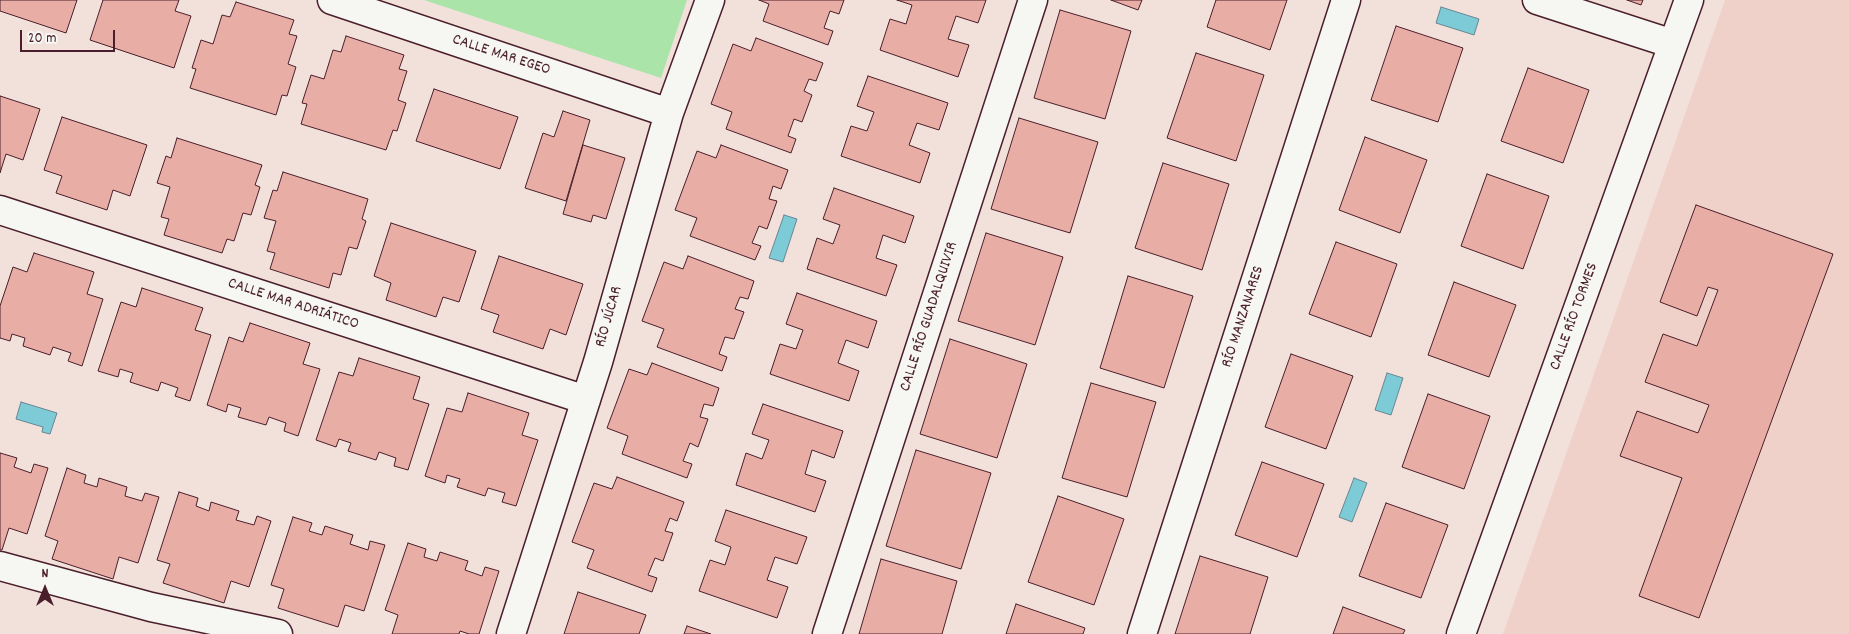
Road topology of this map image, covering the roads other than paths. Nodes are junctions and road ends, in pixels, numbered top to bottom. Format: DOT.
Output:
graph roads {
  1 [pos="332,0"];
  2 [pos="710,0"];
  3 [pos="1033,0"];
  4 [pos="1346,0"];
  5 [pos="1537,0"];
  6 [pos="1689,0"];
  7 [pos="1673,44"];
  8 [pos="669,113"];
  9 [pos="0,210"];
  10 [pos="586,400"];
  11 [pos="0,566"];
  12 [pos="278,634"];
  13 [pos="511,634"];
  14 [pos="827,634"];
  15 [pos="1142,634"];
  16 [pos="1461,634"];
  1 -- 8 [label="street, CALLE MAR EGEO"];
  2 -- 8 [label="street, RÍO JÚCAR"];
  3 -- 14 [label="street, CALLE RÍO GUADALQUIVIR"];
  4 -- 15 [label="street, RÍO MANZANARES"];
  5 -- 7 [label="street"];
  6 -- 7 [label="street, CALLE RÍO TORMES"];
  7 -- 16 [label="street, CALLE RÍO TORMES"];
  8 -- 10 [label="street, RÍO JÚCAR"];
  9 -- 10 [label="street, CALLE MAR ADRIÁTICO"];
  10 -- 13 [label="street, RÍO JÚCAR"];
  11 -- 12 [label="street"];
}
